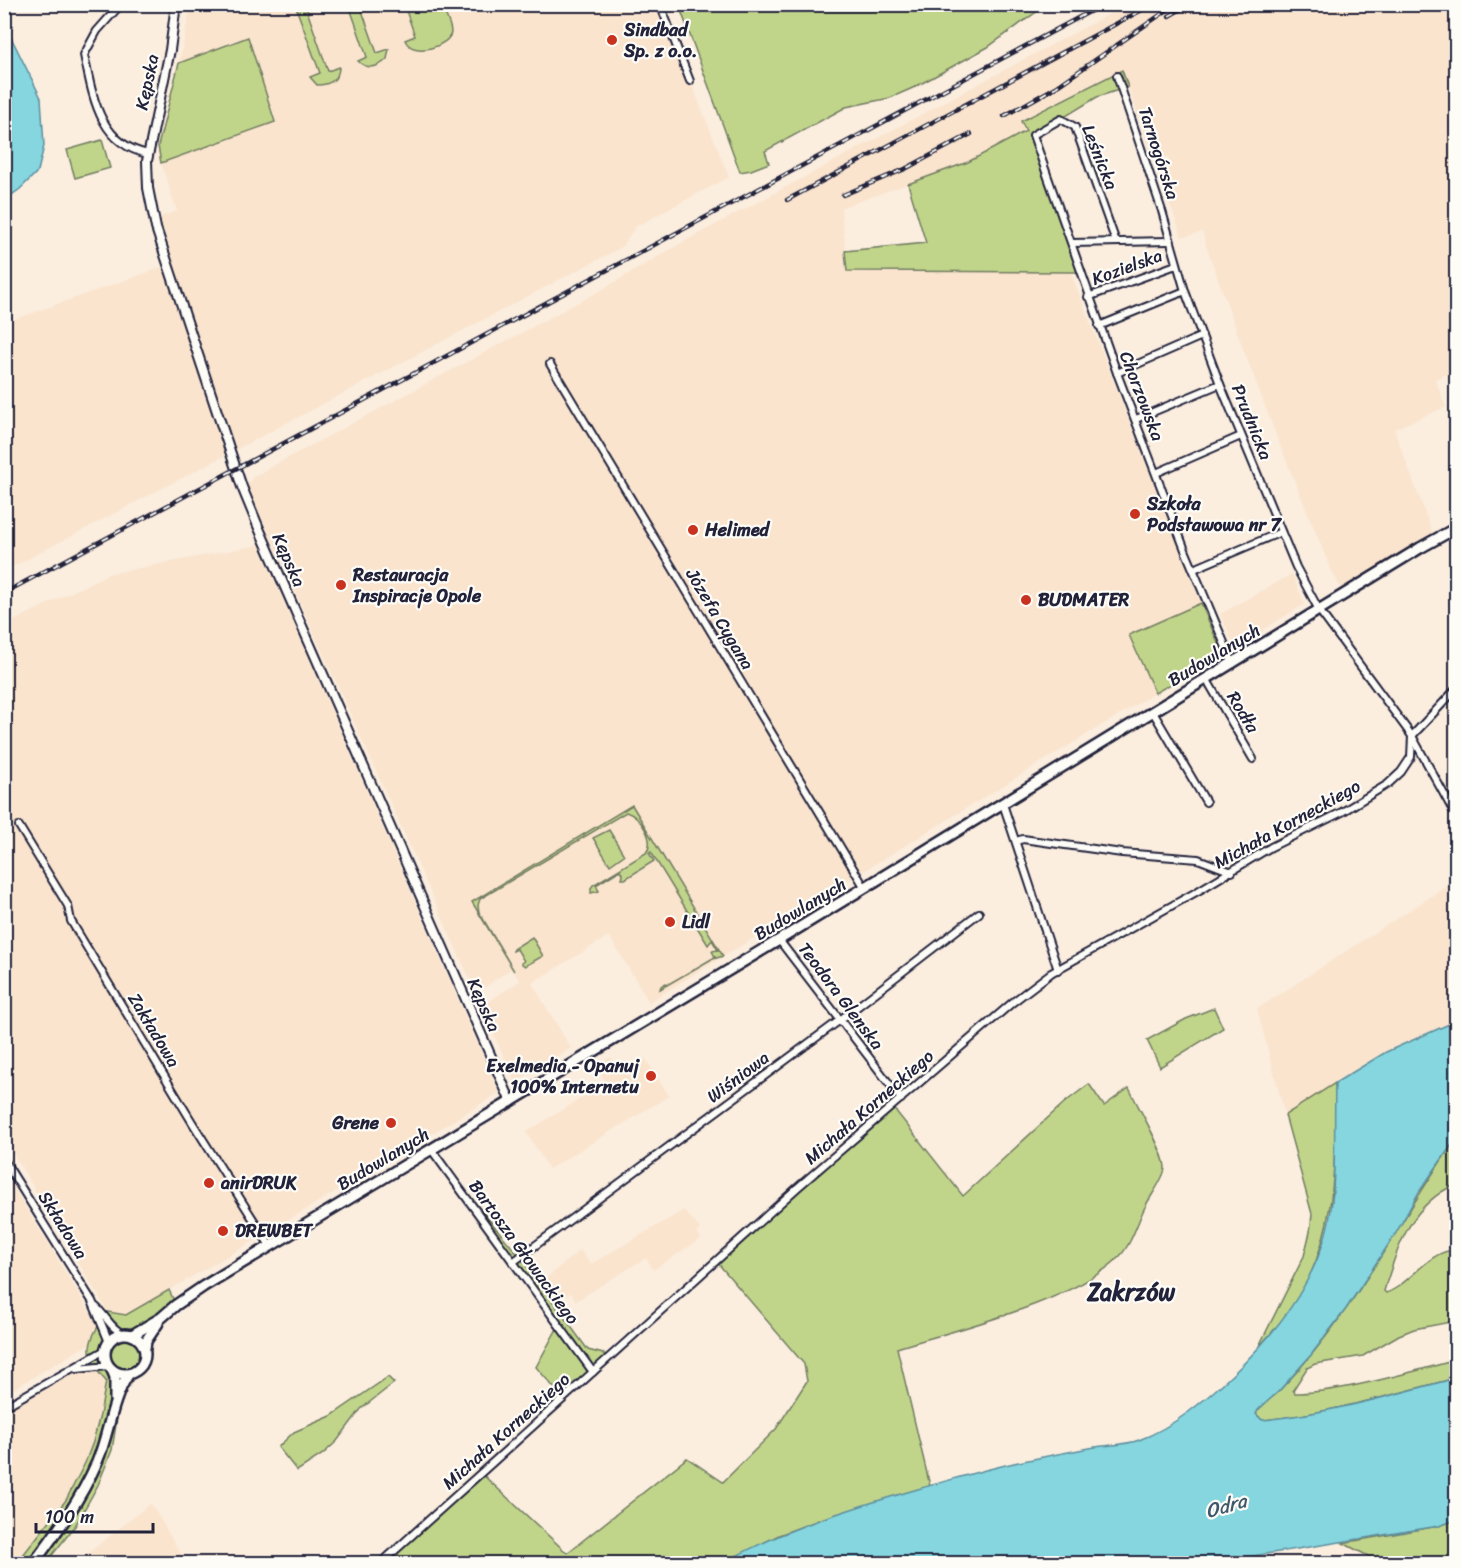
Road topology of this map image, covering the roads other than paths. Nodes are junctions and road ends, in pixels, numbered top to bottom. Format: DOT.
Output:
graph roads {
  1 [pos="121,4"];
  2 [pos="176,4"];
  3 [pos="660,4"];
  4 [pos="1117,76"];
  5 [pos="690,81"];
  6 [pos="1033,135"];
  7 [pos="148,154"];
  8 [pos="1169,241"];
  9 [pos="1116,242"];
  10 [pos="1072,243"];
  11 [pos="1176,265"];
  12 [pos="1185,291"];
  13 [pos="1088,297"];
  14 [pos="1100,326"];
  15 [pos="1202,336"];
  16 [pos="550,364"];
  17 [pos="1117,373"];
  18 [pos="1220,384"];
  19 [pos="1136,419"];
  20 [pos="1242,436"];
  21 [pos="1156,473"];
  22 [pos="1456,528"];
  23 [pos="1281,532"];
  24 [pos="1194,569"];
  25 [pos="1319,610"];
  26 [pos="1233,664"];
  27 [pos="1207,680"];
  28 [pos="1456,688"];
  29 [pos="1153,711"];
  30 [pos="1412,736"];
  31 [pos="1253,759"];
  32 [pos="1206,802"];
  33 [pos="1003,804"];
  34 [pos="1456,816"];
  35 [pos="19,826"];
  36 [pos="1016,841"];
  37 [pos="1232,872"];
  38 [pos="864,888"];
  39 [pos="979,913"];
  40 [pos="779,940"];
  41 [pos="1058,970"];
  42 [pos="840,1020"];
  43 [pos="901,1100"];
  44 [pos="511,1102"];
  45 [pos="431,1149"];
  46 [pos="4,1160"];
  47 [pos="270,1246"];
  48 [pos="513,1262"];
  49 [pos="96,1307"];
  50 [pos="161,1318"];
  51 [pos="128,1334"];
  52 [pos="107,1346"];
  53 [pos="145,1348"];
  54 [pos="110,1368"];
  55 [pos="74,1369"];
  56 [pos="593,1372"];
  57 [pos="128,1375"];
  58 [pos="115,1404"];
  59 [pos="4,1407"];
  60 [pos="33,1563"];
  61 [pos="380,1563"];
  1 -- 7 [label="street"];
  2 -- 7 [label="street, Kępska"];
  3 -- 5 [label="street"];
  4 -- 8 [label="street, Tarnogórska"];
  6 -- 9 [label="street, Leśnicka"];
  6 -- 10 [label="street, Chorzowska"];
  7 -- 44 [label="street, Kępska"];
  8 -- 9 [label="street"];
  8 -- 11 [label="street, Prudnicka"];
  9 -- 10 [label="street"];
  10 -- 13 [label="street, Chorzowska"];
  11 -- 12 [label="street, Prudnicka"];
  11 -- 13 [label="street, Kozielska"];
  12 -- 14 [label="street"];
  12 -- 15 [label="street, Prudnicka"];
  13 -- 14 [label="street, Chorzowska"];
  14 -- 17 [label="street, Chorzowska"];
  15 -- 17 [label="street"];
  15 -- 18 [label="street, Prudnicka"];
  16 -- 38 [label="street, Józefa Cygana"];
  17 -- 19 [label="street, Chorzowska"];
  18 -- 19 [label="street"];
  18 -- 20 [label="street, Prudnicka"];
  19 -- 21 [label="street, Chorzowska"];
  20 -- 21 [label="street"];
  20 -- 23 [label="street, Prudnicka"];
  21 -- 24 [label="street, Chorzowska"];
  22 -- 25 [label="main road, Budowlanych"];
  23 -- 24 [label="street"];
  23 -- 25 [label="street, Prudnicka"];
  24 -- 26 [label="street, Chorzowska"];
  25 -- 26 [label="main road, Budowlanych"];
  25 -- 30 [label="street, Prudnicka"];
  26 -- 27 [label="main road, Budowlanych"];
  27 -- 29 [label="main road, Budowlanych"];
  27 -- 31 [label="street, Rodła"];
  28 -- 30 [label="street"];
  29 -- 32 [label="street"];
  29 -- 33 [label="main road, Budowlanych"];
  30 -- 34 [label="street, Prudnicka"];
  30 -- 37 [label="street, Michała Korneckiego"];
  33 -- 36 [label="street"];
  33 -- 38 [label="main road, Budowlanych"];
  35 -- 47 [label="street, Zakładowa"];
  36 -- 37 [label="street"];
  36 -- 41 [label="street"];
  37 -- 41 [label="street, Michała Korneckiego"];
  38 -- 40 [label="main road, Budowlanych"];
  39 -- 42 [label="street, Wiśniowa"];
  40 -- 42 [label="street, Teodora Glenska"];
  40 -- 44 [label="main road, Budowlanych"];
  41 -- 43 [label="street, Michała Korneckiego"];
  42 -- 43 [label="street, Teodora Glenska"];
  42 -- 48 [label="street, Wiśniowa"];
  43 -- 56 [label="street, Michała Korneckiego"];
  44 -- 45 [label="main road, Budowlanych"];
  45 -- 47 [label="main road, Budowlanych"];
  45 -- 48 [label="street, Bartosza Głowackiego"];
  46 -- 49 [label="street, Składowa"];
  47 -- 50 [label="main road, Budowlanych"];
  48 -- 56 [label="street, Bartosza Głowackiego"];
  49 -- 51 [label="street, Składowa"];
  49 -- 52 [label="street, Składowa"];
  50 -- 51 [label="main road, Budowlanych"];
  50 -- 53 [label="main road, Budowlanych"];
  51 -- 52 [label="main road"];
  51 -- 53 [label="main road"];
  52 -- 54 [label="main road"];
  52 -- 55 [label="street"];
  53 -- 57 [label="main road"];
  54 -- 55 [label="street"];
  54 -- 57 [label="main road"];
  54 -- 58 [label="main road"];
  55 -- 59 [label="street"];
  56 -- 61 [label="street, Michała Korneckiego"];
  57 -- 58 [label="main road"];
  58 -- 60 [label="main road"];
}
